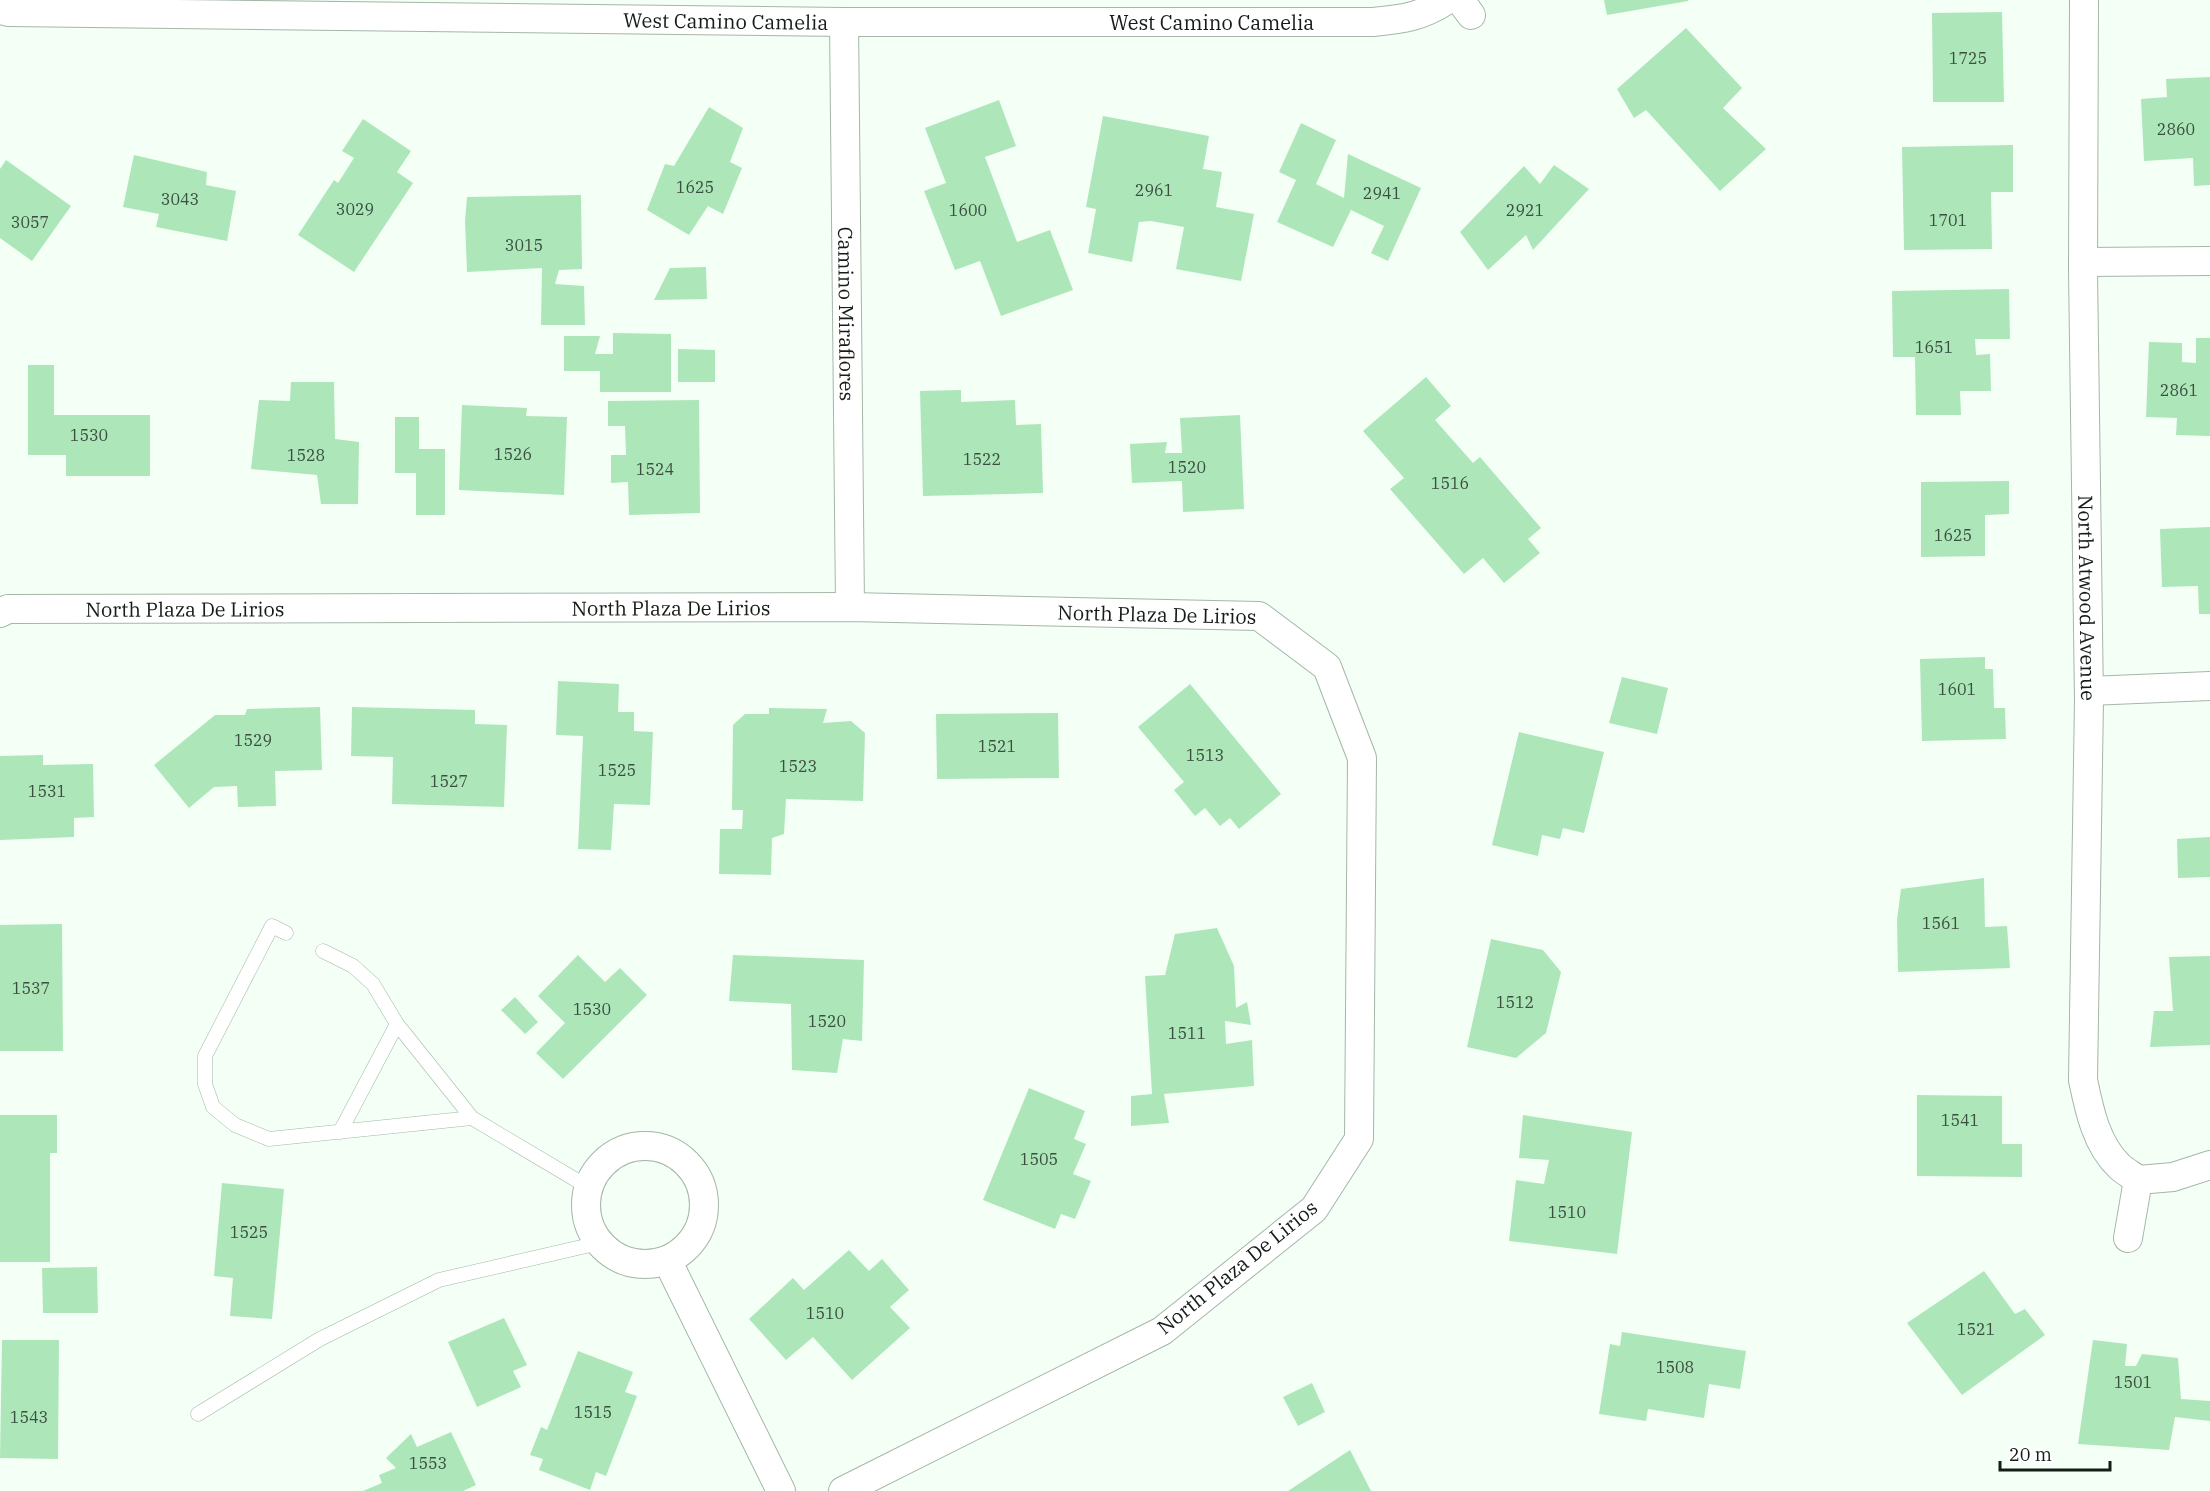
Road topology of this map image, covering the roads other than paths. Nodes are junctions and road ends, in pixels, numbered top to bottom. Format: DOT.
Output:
graph roads {
  1 [pos="2084,0"];
  2 [pos="1459,5"];
  3 [pos="0,10"];
  4 [pos="844,22"];
  5 [pos="2210,261"];
  6 [pos="2083,262"];
  7 [pos="850,607"];
  8 [pos="0,613"];
  9 [pos="2210,686"];
  10 [pos="2090,691"];
  11 [pos="286,933"];
  12 [pos="323,951"];
  13 [pos="397,1024"];
  14 [pos="472,1118"];
  15 [pos="340,1132"];
  16 [pos="2210,1165"];
  17 [pos="2138,1180"];
  18 [pos="588,1187"];
  19 [pos="2128,1238"];
  20 [pos="599,1243"];
  21 [pos="667,1260"];
  22 [pos="198,1414"];
  23 [pos="782,1491"];
  24 [pos="843,1491"];
  1 -- 6 [label="street, North Atwood Avenue"];
  2 -- 4 [label="street, West Camino Camelia"];
  3 -- 4 [label="street, West Camino Camelia"];
  4 -- 7 [label="street, Camino Miraflores"];
  5 -- 6 [label="street"];
  6 -- 10 [label="street, North Atwood Avenue"];
  7 -- 8 [label="street, North Plaza De Lirios"];
  7 -- 24 [label="street, North Plaza De Lirios"];
  9 -- 10 [label="street"];
  10 -- 17 [label="street, North Atwood Avenue"];
  11 -- 15 [label="lane"];
  12 -- 13 [label="lane"];
  13 -- 14 [label="lane"];
  13 -- 15 [label="lane"];
  14 -- 15 [label="lane"];
  14 -- 18 [label="lane"];
  16 -- 17 [label="street"];
  17 -- 19 [label="street"];
  18 -- 20 [label="street"];
  18 -- 21 [label="street"];
  20 -- 21 [label="street"];
  20 -- 22 [label="lane"];
  21 -- 23 [label="street"];
}
